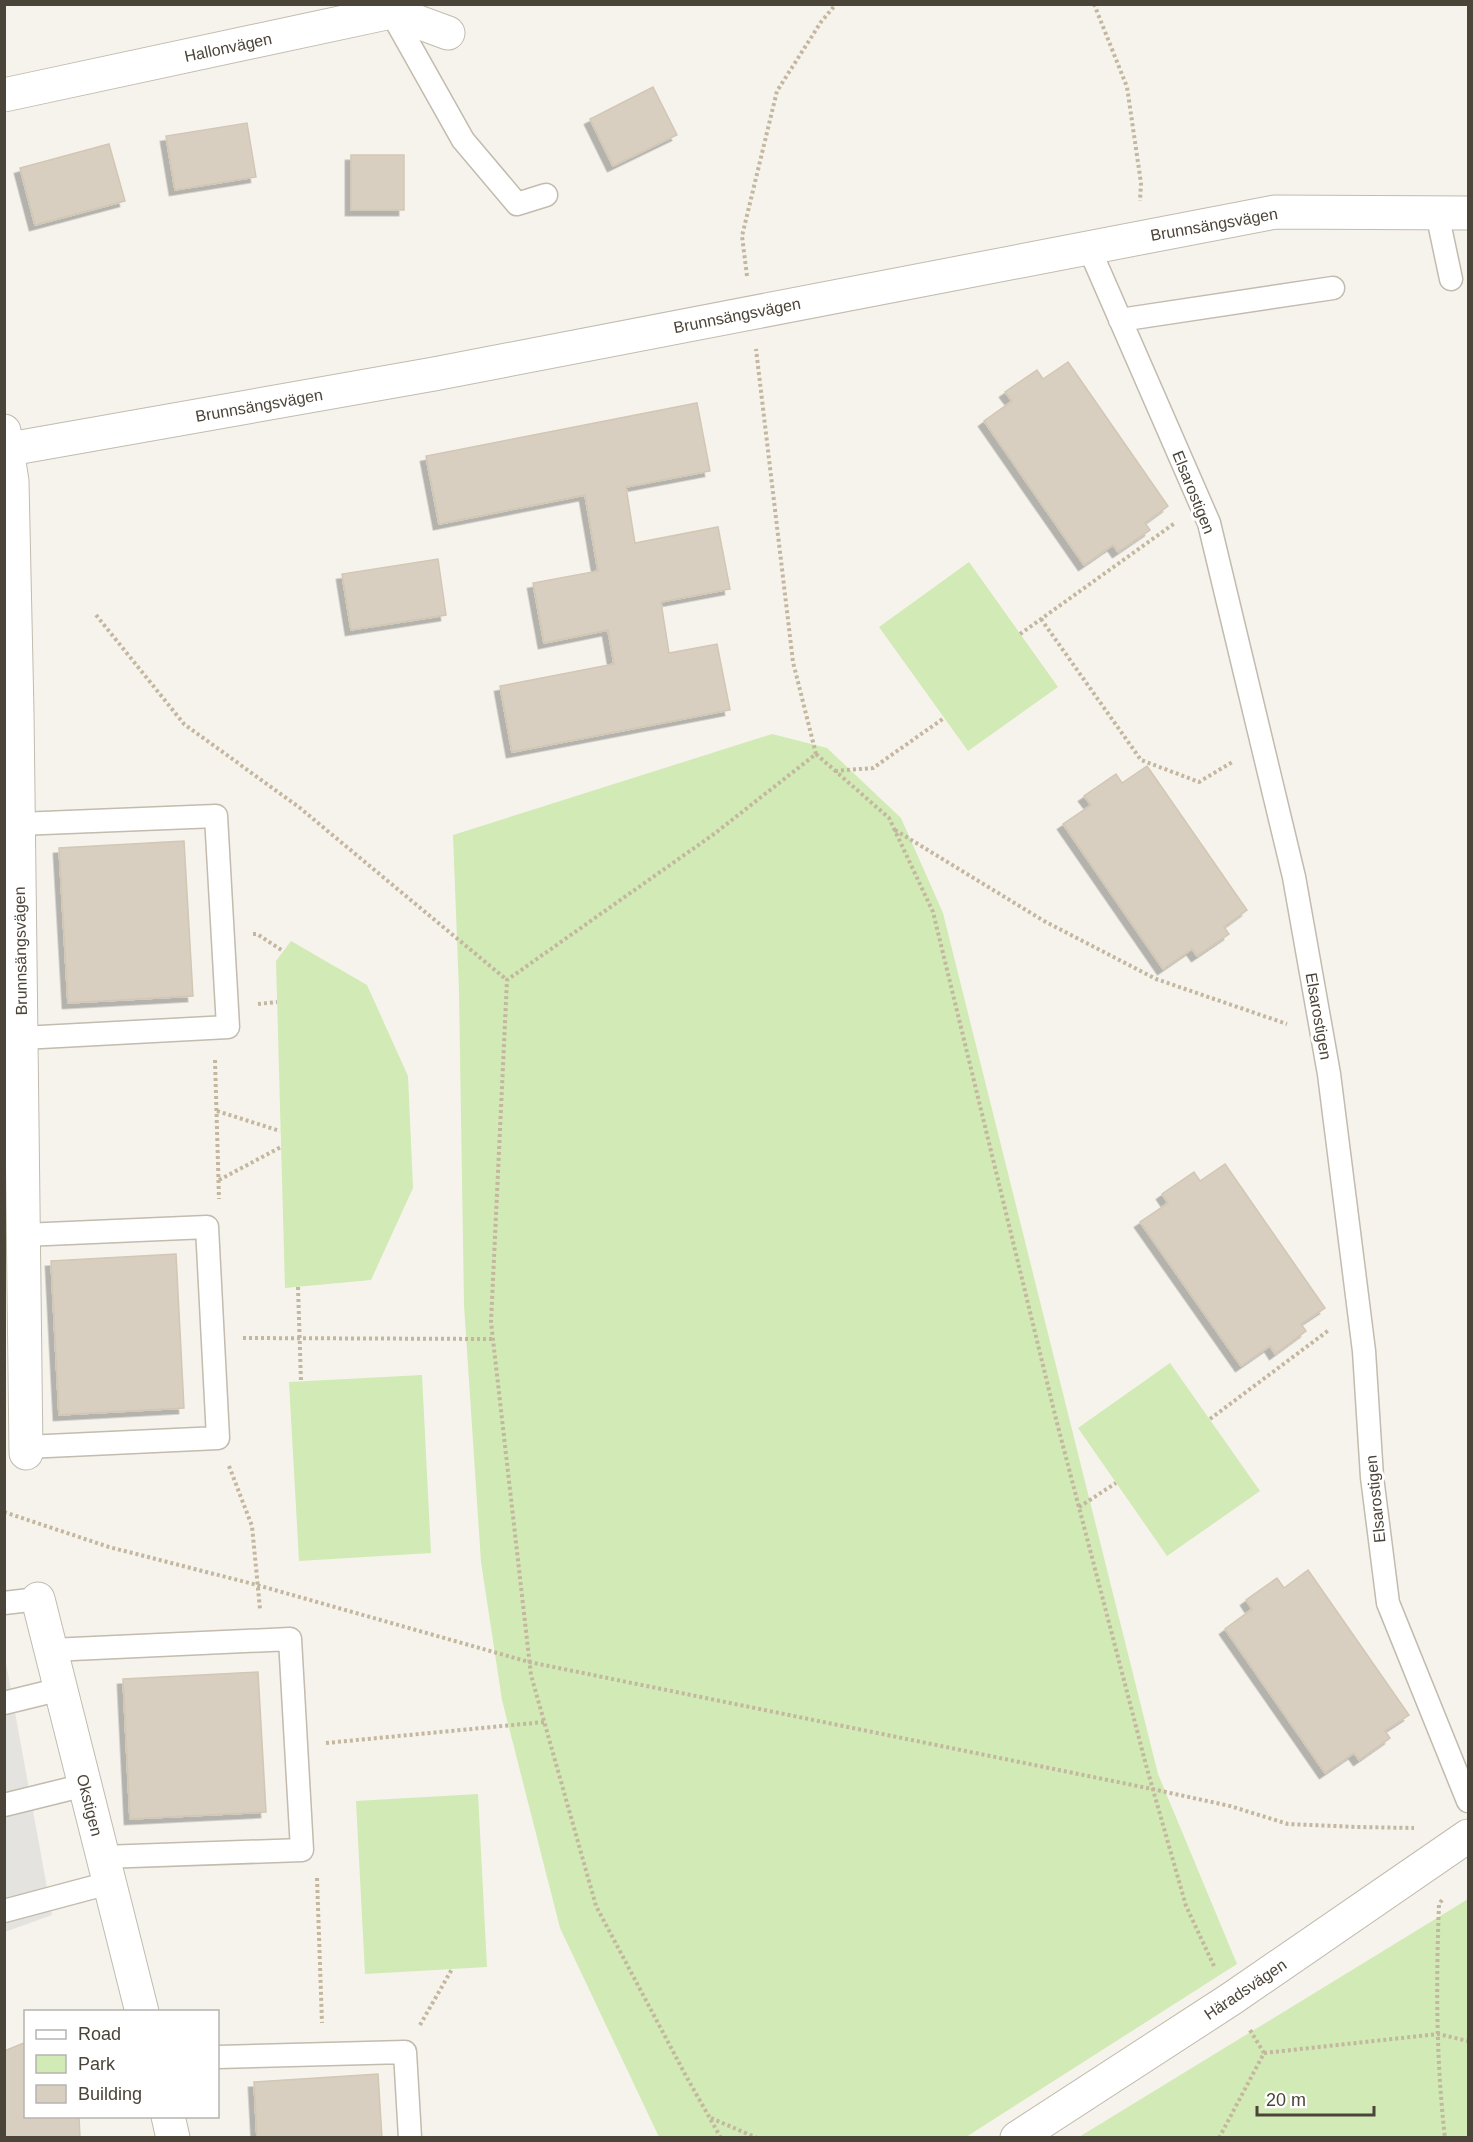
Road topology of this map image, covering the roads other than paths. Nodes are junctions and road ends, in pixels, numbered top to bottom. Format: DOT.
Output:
graph roads {
  1 [pos="391,12"];
  2 [pos="448,33"];
  3 [pos="4,95"];
  4 [pos="546,195"];
  5 [pos="1453,213"];
  6 [pos="1089,248"];
  7 [pos="1450,279"];
  8 [pos="1333,288"];
  9 [pos="1120,320"];
  10 [pos="5,445"];
  11 [pos="11,712"];
  12 [pos="14,817"];
  13 [pos="12,909"];
  14 [pos="16,1019"];
  15 [pos="13,1110"];
  16 [pos="17,1217"];
  17 [pos="14,1307"];
  18 [pos="15,1412"];
  19 [pos="26,1450"];
  20 [pos="38,1599"];
  21 [pos="4,1603"];
  22 [pos="51,1650"];
  23 [pos="61,1689"];
  24 [pos="4,1703"];
  25 [pos="85,1785"];
  26 [pos="1468,1802"];
  27 [pos="4,1805"];
  28 [pos="1468,1836"];
  29 [pos="106,1870"];
  30 [pos="4,1911"];
  31 [pos="141,2010"];
  32 [pos="219,2057"];
  33 [pos="168,2118"];
  34 [pos="173,2138"];
  35 [pos="410,2138"];
  36 [pos="1017,2138"];
  1 -- 2 [label="street"];
  1 -- 3 [label="street, Hallonvägen"];
  1 -- 4 [label="lane"];
  5 -- 6 [label="street, Brunnsängsvägen"];
  5 -- 7 [label="lane"];
  6 -- 9 [label="lane, Elsarostigen"];
  6 -- 10 [label="street, Brunnsängsvägen"];
  8 -- 9 [label="lane"];
  9 -- 26 [label="lane, Elsarostigen"];
  10 -- 11 [label="street, Brunnsängsvägen"];
  11 -- 12 [label="street, Brunnsängsvägen"];
  12 -- 13 [label="street, Brunnsängsvägen"];
  12 -- 14 [label="lane"];
  13 -- 14 [label="street, Brunnsängsvägen"];
  14 -- 15 [label="street, Brunnsängsvägen"];
  15 -- 16 [label="street, Brunnsängsvägen"];
  16 -- 17 [label="street, Brunnsängsvägen"];
  16 -- 19 [label="lane"];
  17 -- 18 [label="street, Brunnsängsvägen"];
  18 -- 19 [label="street, Brunnsängsvägen"];
  20 -- 21 [label="lane"];
  20 -- 22 [label="street, Okstigen"];
  22 -- 23 [label="street, Okstigen"];
  22 -- 29 [label="lane"];
  23 -- 24 [label="lane"];
  23 -- 25 [label="street, Okstigen"];
  25 -- 27 [label="lane"];
  25 -- 29 [label="street, Okstigen"];
  28 -- 36 [label="street, Häradsvägen"];
  29 -- 30 [label="lane"];
  29 -- 31 [label="street, Okstigen"];
  32 -- 35 [label="lane"];
  33 -- 34 [label="street"];
}
